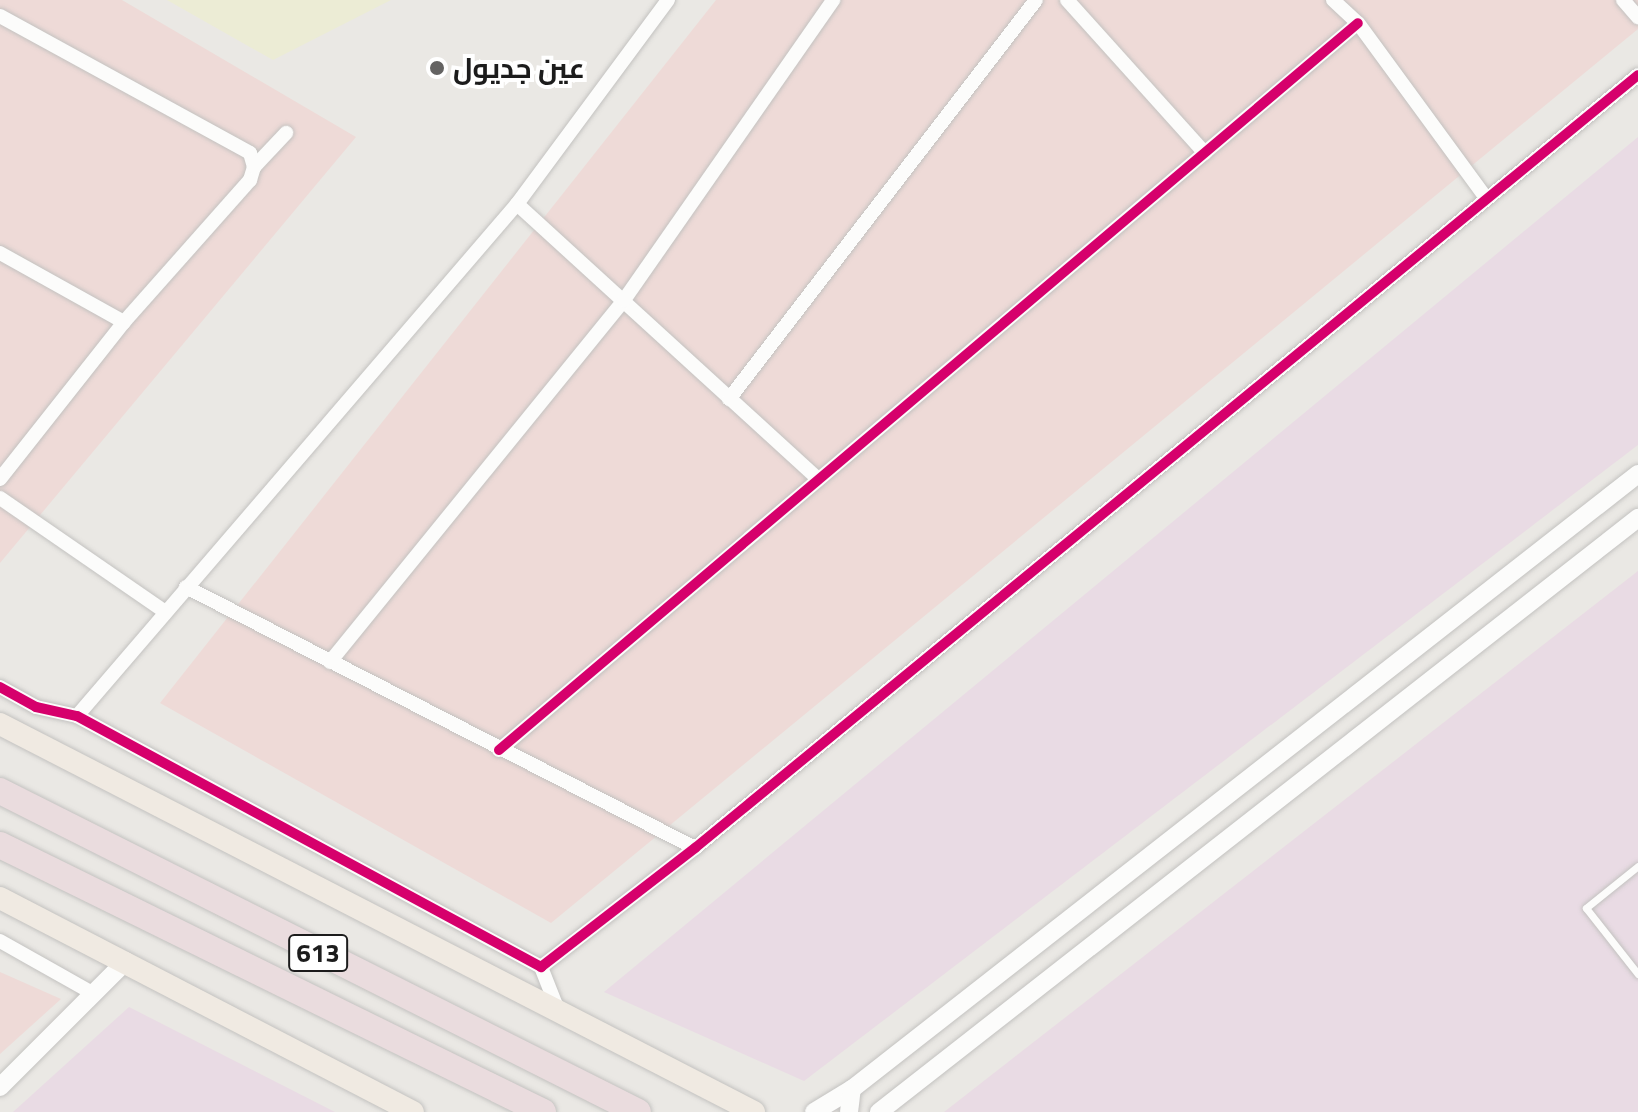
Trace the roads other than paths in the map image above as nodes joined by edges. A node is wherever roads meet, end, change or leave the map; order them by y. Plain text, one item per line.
1 (668, 0) edge
2 (833, 0) edge
3 (1036, 0) edge
4 (1067, 0) edge
5 (1333, 0) edge
6 (1623, 0) edge
7 (0, 16) edge
8 (1638, 17) edge
9 (1358, 23) junction
10 (1638, 75) edge
11 (286, 133) dead end
12 (1205, 153) junction
13 (254, 167) junction
14 (1486, 198) junction
15 (517, 204) junction
16 (0, 253) edge
17 (624, 300) junction
18 (124, 322) junction
19 (729, 399) junction
20 (1638, 474) edge
21 (0, 479) edge
22 (818, 479) junction
23 (0, 498) edge
24 (1638, 518) edge
25 (186, 587) junction
26 (165, 612) junction
27 (330, 662) junction
28 (0, 687) edge
29 (77, 716) junction
30 (0, 724) edge
31 (499, 750) junction
32 (0, 791) edge
33 (0, 845) edge
34 (695, 848) junction
35 (1636, 871) edge
36 (0, 898) edge
37 (0, 941) edge
38 (126, 961) junction
39 (541, 967) junction
40 (1638, 974) edge
41 (94, 994) junction
42 (558, 1010) junction
43 (390, 1033) junction
44 (0, 1087) edge
45 (852, 1089) junction
46 (879, 1111) edge
47 (413, 1112) edge
48 (519, 1112) edge
49 (543, 1112) edge
50 (638, 1112) edge
51 (754, 1112) edge
52 (814, 1112) edge
53 (849, 1112) edge

1 - 15 street
2 - 17 street
3 - 19 street
4 - 12 street
5 - 9 street
6 - 8 street
7 - 13 street
9 - 12 street
9 - 14 street
10 - 14 street
11 - 13 street
12 - 22 street
13 - 18 street
14 - 34 street
15 - 17 street
15 - 25 street
16 - 18 street
17 - 19 street
17 - 27 street
18 - 21 street
19 - 22 street
20 - 45 street
22 - 31 street
23 - 26 street
24 - 46 street
25 - 26 street
25 - 27 street
26 - 29 street
27 - 31 street
28 - 29 street
29 - 39 street
30 - 42 main road
31 - 34 street
32 - 50 highway, 613
33 - 43 highway, 613
34 - 39 street
35 - 40 lane
36 - 38 main road
37 - 41 street
38 - 41 street
38 - 47 main road
39 - 42 street
41 - 44 street
42 - 51 main road
43 - 48 highway
43 - 49 highway, 613
45 - 52 street
45 - 53 street

